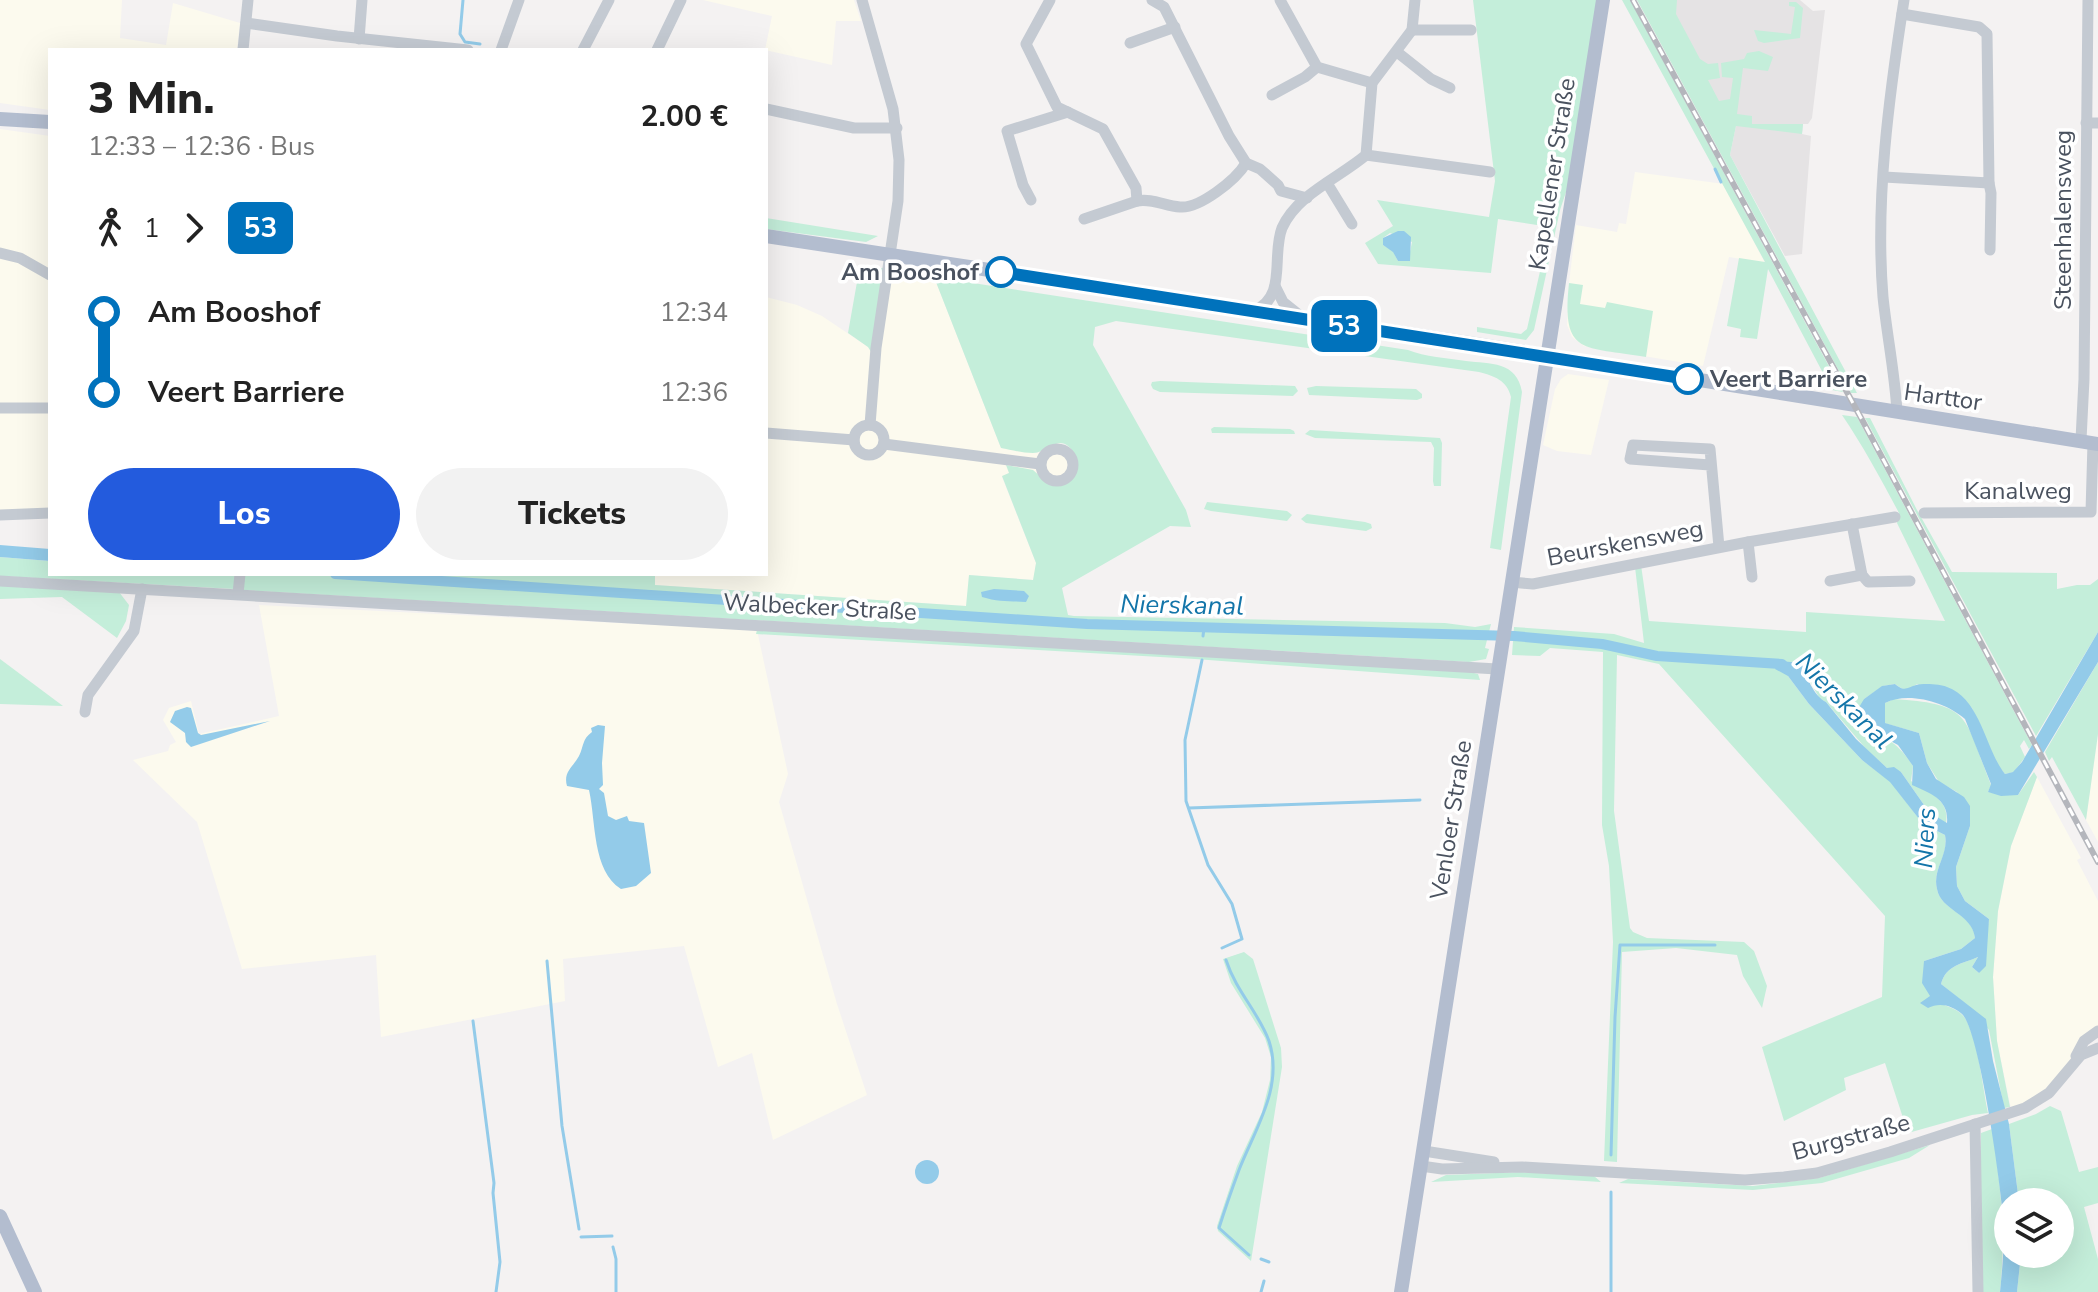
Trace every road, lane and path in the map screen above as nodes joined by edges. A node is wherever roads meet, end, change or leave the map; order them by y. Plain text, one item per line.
1 (248, 0) edge
2 (362, 0) edge
3 (519, 0) edge
4 (609, 0) edge
5 (681, 0) edge
6 (862, 0) edge
7 (1050, 0) edge
8 (1152, 0) edge
9 (1280, 0) edge
10 (1415, 0) edge
11 (1603, 0) edge
12 (1904, 0) edge
13 (2088, 0) edge
14 (1902, 14) junction
15 (246, 23) junction
16 (1175, 27) junction
17 (1412, 30) junction
18 (1471, 30) dead end
19 (359, 39) junction
20 (1130, 43) dead end
21 (243, 48) edge
22 (448, 48) edge
23 (502, 48) edge
24 (584, 48) edge
25 (658, 48) edge
26 (1397, 52) junction
27 (1317, 67) junction
28 (1372, 83) junction
29 (1450, 88) dead end
30 (1272, 95) dead end
31 (0, 109) edge
32 (768, 109) edge
33 (1068, 112) junction
34 (0, 119) edge
35 (47, 121) edge
36 (2092, 123) edge
37 (897, 128) junction
38 (1366, 155) junction
39 (1246, 163) junction
40 (1490, 172) dead end
41 (1884, 177) junction
42 (1327, 183) junction
43 (1989, 183) junction
44 (1281, 191) junction
45 (1307, 198) junction
46 (1031, 200) dead end
47 (1137, 201) junction
48 (1288, 218) junction
49 (1084, 219) dead end
50 (1352, 224) dead end
51 (768, 236) edge
52 (1990, 250) dead end
53 (0, 253) edge
54 (891, 255) junction
55 (48, 274) edge
56 (1275, 286) junction
57 (1251, 311) junction
58 (1305, 319) junction
59 (1545, 355) junction
60 (0, 408) edge
61 (48, 408) edge
62 (1897, 412) junction
63 (870, 425) junction
64 (768, 433) edge
65 (854, 440) junction
66 (2091, 442) edge
67 (884, 444) junction
68 (1040, 464) dead end
69 (1710, 465) junction
70 (48, 513) edge
71 (1924, 513) dead end
72 (0, 515) edge
73 (1895, 517) dead end
74 (1852, 524) junction
75 (1748, 542) junction
76 (1719, 547) junction
77 (1862, 575) junction
78 (240, 576) edge
79 (1752, 577) dead end
80 (0, 581) edge
81 (1830, 581) dead end
82 (1910, 581) dead end
83 (1511, 582) junction
84 (142, 589) junction
85 (238, 594) junction
86 (1497, 669) junction
87 (85, 712) dead end
88 (2098, 1031) edge
89 (2098, 1048) edge
90 (2072, 1064) junction
91 (1979, 1123) junction
92 (1422, 1159) junction
93 (0, 1216) edge
94 (35, 1292) edge
95 (1401, 1292) edge
96 (1978, 1292) edge

1 - 15 street
2 - 19 street
3 - 23 street
4 - 24 street
5 - 25 street
6 - 37 street
7 - 33 street
8 - 16 street
9 - 27 street
10 - 17 street
11 - 59 main road, Kapellener Straße
12 - 14 street
13 - 36 street, Steenhalensweg
14 - 41 street
14 - 43 street
15 - 19 street
15 - 21 street
16 - 20 street
16 - 39 street
17 - 18 street
17 - 26 street
19 - 22 street
26 - 28 street
26 - 29 street
27 - 28 street
27 - 30 street
28 - 38 street
31 - 35 main road
32 - 37 street
33 - 46 street
33 - 47 street
34 - 35 main road
36 - 66 street, Steenhalensweg
37 - 54 street
38 - 40 street
38 - 42 street
39 - 44 street
39 - 47 street
41 - 43 street
41 - 62 street
42 - 45 street
42 - 50 street
43 - 52 street
44 - 45 street
44 - 48 street
45 - 48 street
47 - 49 street
48 - 56 street
51 - 54 main road, Harttor
53 - 55 street
54 - 57 main road, Harttor
54 - 63 street
56 - 57 street
56 - 58 street
57 - 58 main road, Harttor
58 - 59 main road, Harttor
59 - 62 main road, Harttor
59 - 83 main road, Venloer Straße
60 - 61 street
62 - 66 main road, Harttor
63 - 65 street
63 - 67 street
64 - 65 street
65 - 67 street
66 - 71 street, Kanalweg
67 - 68 street
69 - 69 street
69 - 76 street
70 - 72 street
73 - 74 street, Beurskensweg
74 - 75 street, Beurskensweg
74 - 77 street
75 - 76 street, Beurskensweg
75 - 79 street
76 - 83 street, Beurskensweg
77 - 81 street
77 - 82 street
78 - 85 street
80 - 84 street, Walbecker Straße
83 - 86 main road, Venloer Straße
84 - 85 street, Walbecker Straße
84 - 87 street
85 - 86 street, Walbecker Straße
86 - 92 main road, Venloer Straße
88 - 90 street, Burgstraße
89 - 90 street, Burgstraße
90 - 91 street, Burgstraße
91 - 92 street, Burgstraße
91 - 96 street
92 - 95 main road, Venloer Straße
93 - 94 main road

